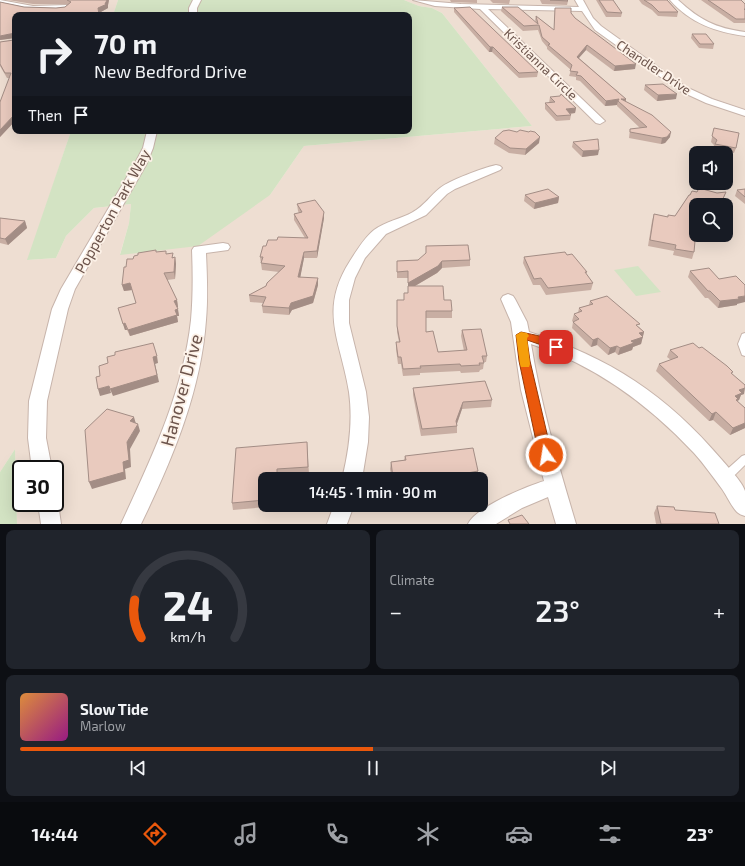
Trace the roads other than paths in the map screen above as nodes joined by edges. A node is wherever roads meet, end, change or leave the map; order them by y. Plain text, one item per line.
1 (0, 0) edge
2 (197, 0) edge
3 (417, 0) edge
4 (579, 0) edge
5 (674, 0) edge
6 (67, 7) edge
7 (482, 7) junction
8 (584, 9) junction
9 (193, 12) edge
10 (745, 34) edge
11 (745, 113) edge
12 (600, 121) dead end
13 (151, 134) edge
14 (496, 168) dead end
15 (223, 247) dead end
16 (508, 299) dead end
17 (521, 335) junction
18 (745, 336) edge
19 (745, 353) edge
20 (745, 459) edge
21 (41, 460) edge
22 (353, 472) edge
23 (724, 477) junction
24 (554, 487) junction
25 (745, 507) edge
26 (50, 512) edge
27 (341, 512) edge
28 (52, 524) edge
29 (131, 524) edge
30 (337, 524) edge
31 (478, 524) edge
32 (566, 524) edge

1 - 6 street
2 - 9 street
3 - 7 street
4 - 8 street, Chandler Drive
5 - 10 street
7 - 8 street
7 - 12 street, Kristianna Circle
8 - 11 street, Chandler Drive
13 - 21 street, Popperton Park Way
14 - 22 street
15 - 29 street, Hanover Drive
16 - 17 street
17 - 23 street
17 - 24 street
18 - 19 lane
20 - 23 lane
23 - 25 street
24 - 31 street
24 - 32 street
26 - 28 street
27 - 30 street

